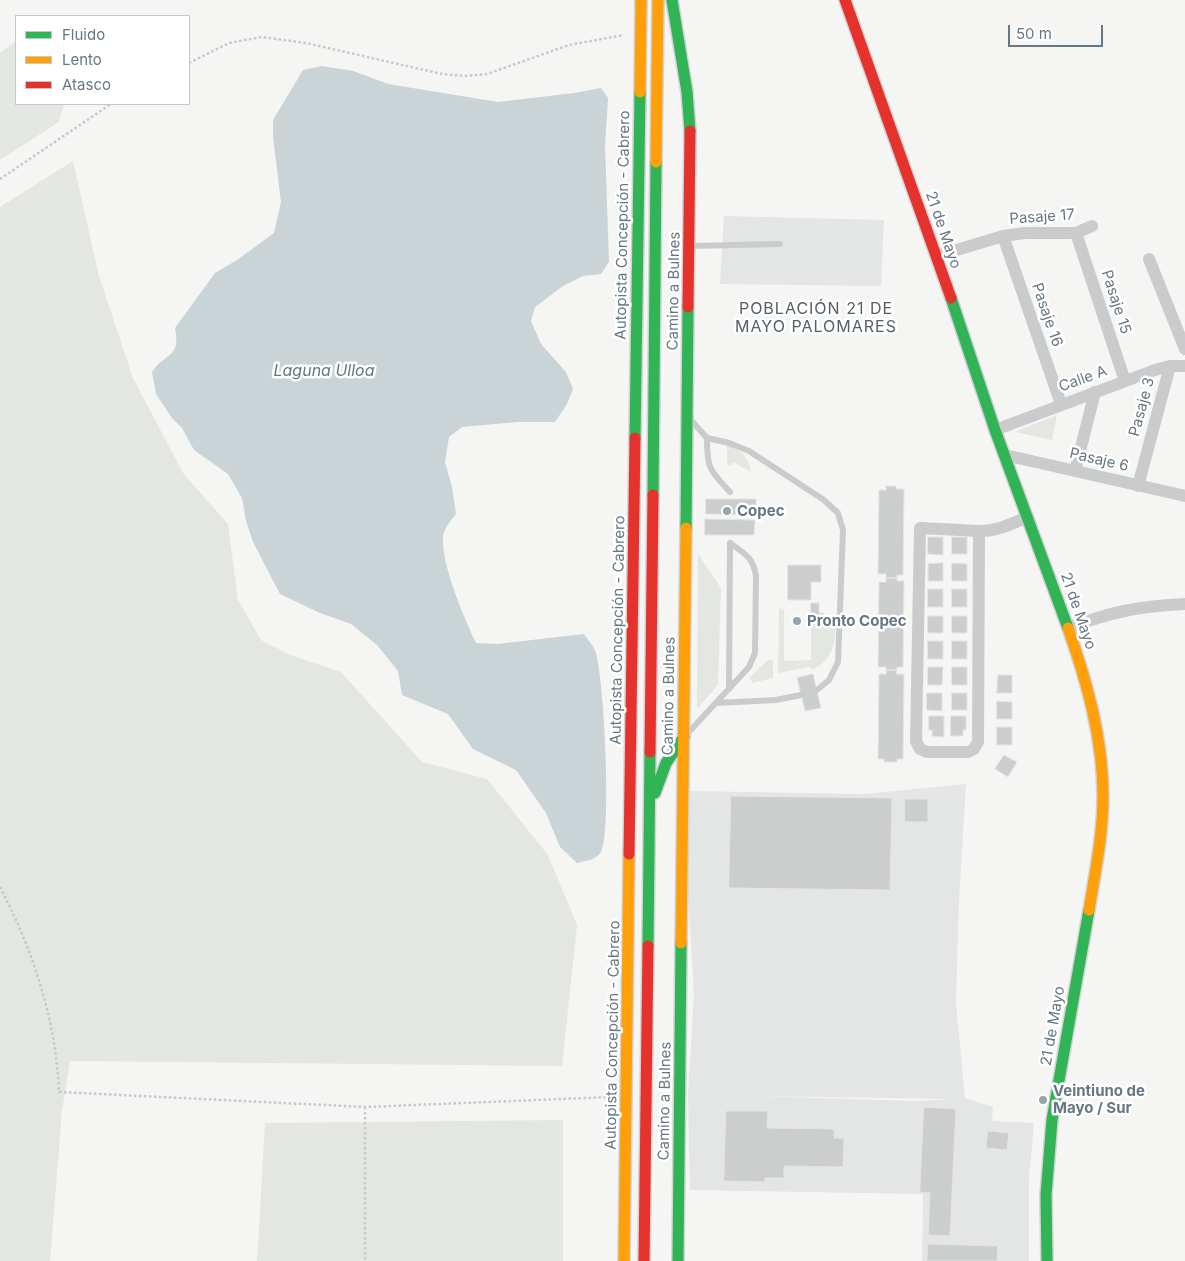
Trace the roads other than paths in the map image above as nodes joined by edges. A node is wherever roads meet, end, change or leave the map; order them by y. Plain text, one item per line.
1 (641, 0) edge
2 (658, 0) edge
3 (672, 0) edge
4 (845, 0) edge
5 (1092, 226) dead end
6 (1076, 233) junction
7 (1003, 236) junction
8 (780, 244) dead end
9 (689, 246) junction
10 (937, 256) junction
11 (1150, 258) dead end
12 (1185, 350) edge
13 (1170, 366) junction
14 (1185, 366) edge
15 (1125, 381) junction
16 (1094, 392) junction
17 (1061, 404) junction
18 (687, 415) junction
19 (995, 430) junction
20 (707, 438) junction
21 (1005, 455) junction
22 (1075, 471) junction
23 (1138, 486) junction
24 (730, 492) dead end
25 (1185, 496) edge
26 (1028, 517) junction
27 (979, 531) junction
28 (1185, 604) edge
29 (1068, 628) junction
30 (729, 689) junction
31 (817, 690) dead end
32 (801, 694) dead end
33 (717, 703) junction
34 (684, 737) junction
35 (648, 818) junction
36 (624, 1261) edge
37 (644, 1261) edge
38 (678, 1261) edge
39 (1047, 1261) edge

1 - 36 main road, Autopista Concepción - Cabrero
2 - 35 main road
3 - 9 main road, Camino a Bulnes
4 - 10 main road, 21 de Mayo
5 - 6 street, Pasaje 17
6 - 7 street, Pasaje 17
6 - 15 street, Pasaje 15
7 - 10 street, Pasaje 17
7 - 17 street, Pasaje 16
8 - 9 lane
9 - 18 main road, Camino a Bulnes
10 - 19 main road, 21 de Mayo
11 - 12 street
12 - 13 street
13 - 14 street, Calle A
13 - 15 street, Calle A
13 - 23 street, Pasaje 3
15 - 16 street, Calle A
16 - 17 street, Calle A
16 - 22 street
17 - 19 street, Calle A
18 - 20 lane
18 - 34 main road, Camino a Bulnes
19 - 21 main road, 21 de Mayo
20 - 24 lane
20 - 31 lane
21 - 22 street, Pasaje 6
21 - 26 main road, 21 de Mayo
22 - 23 street, Pasaje 6
23 - 25 street, Pasaje 6
26 - 27 street
26 - 29 main road, 21 de Mayo
27 - 27 street
28 - 29 street
29 - 39 main road, 21 de Mayo
30 - 30 lane
30 - 33 lane
32 - 33 lane
33 - 34 lane
34 - 35 main road
34 - 38 main road, Camino a Bulnes
35 - 37 main road

